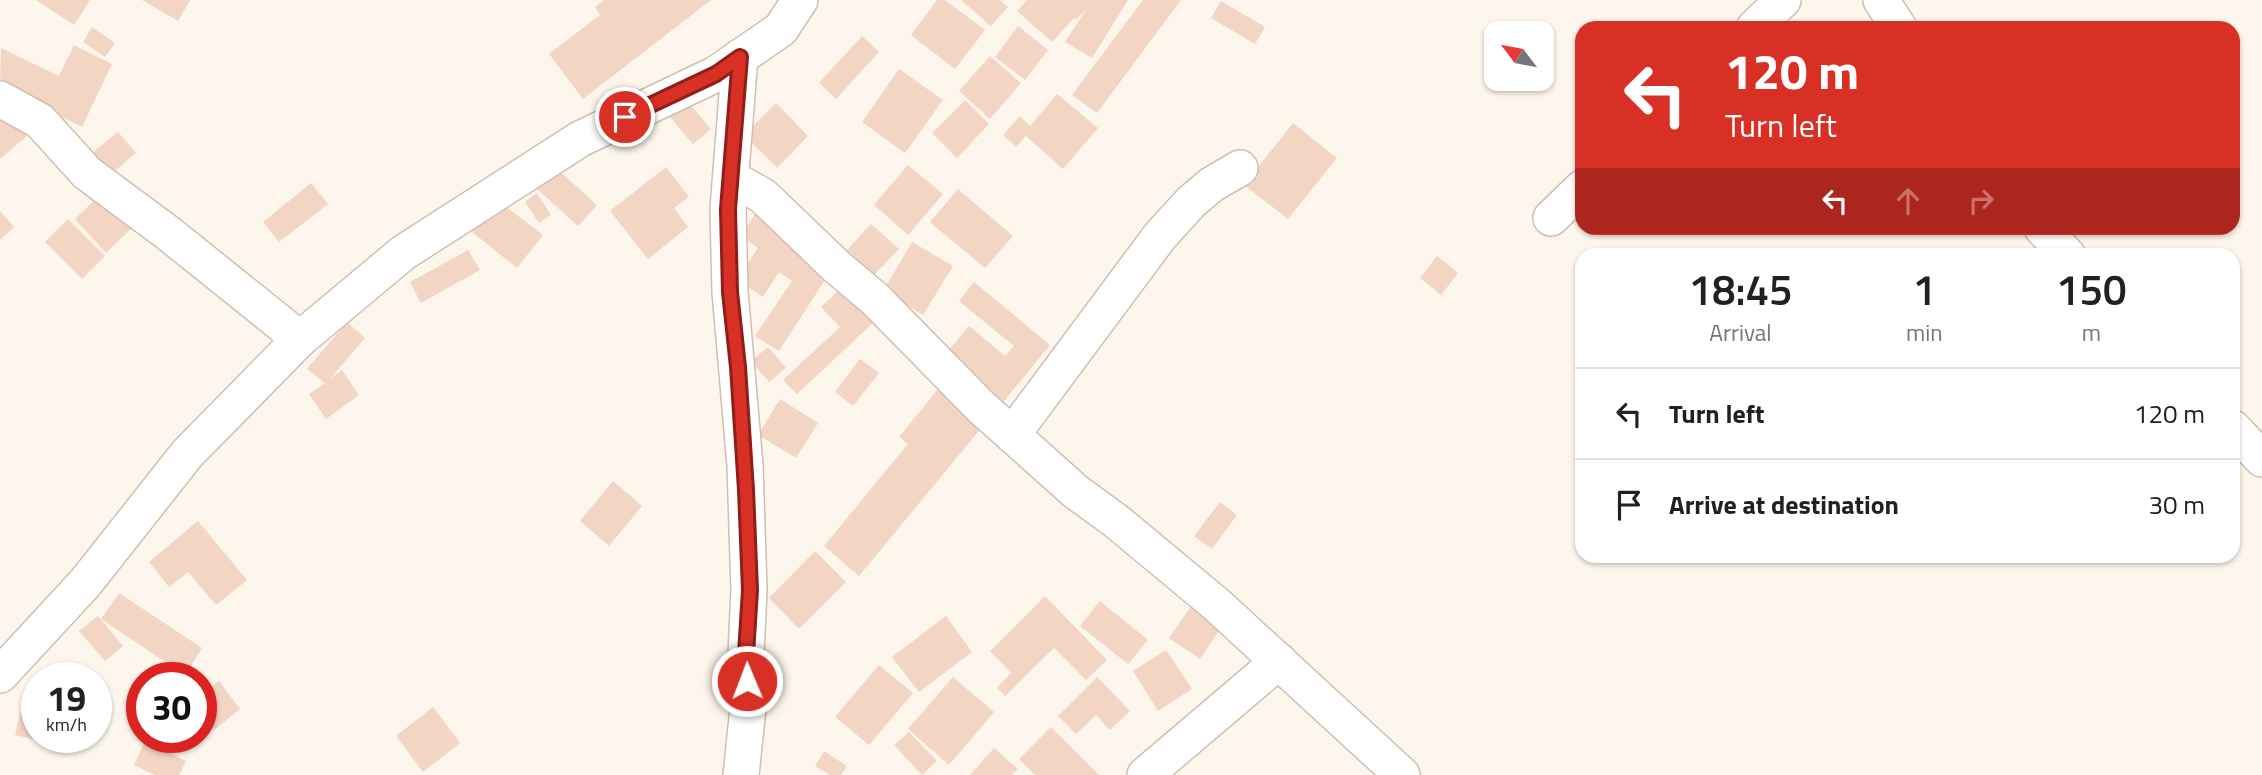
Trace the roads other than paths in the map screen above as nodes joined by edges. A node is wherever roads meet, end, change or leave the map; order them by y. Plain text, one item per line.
1 (800, 0) edge
2 (1783, 0) edge
3 (1881, 0) edge
4 (1761, 21) edge
5 (1894, 21) edge
6 (740, 57) junction
7 (0, 100) edge
8 (1240, 168) dead end
9 (731, 178) junction
10 (1575, 195) edge
11 (1551, 218) dead end
12 (2048, 235) edge
13 (2061, 248) edge
14 (300, 339) junction
15 (1012, 435) junction
16 (2240, 435) edge
17 (2262, 459) edge
18 (1279, 661) junction
19 (0, 675) edge
20 (741, 775) edge
21 (1145, 775) edge
22 (1402, 775) edge

1 - 6 street
2 - 4 street
3 - 5 street
6 - 9 street
6 - 14 street
7 - 14 street
8 - 15 street
9 - 15 street
9 - 20 street
10 - 11 street
12 - 13 street
14 - 19 street
15 - 18 street
16 - 17 street
18 - 21 street
18 - 22 street

